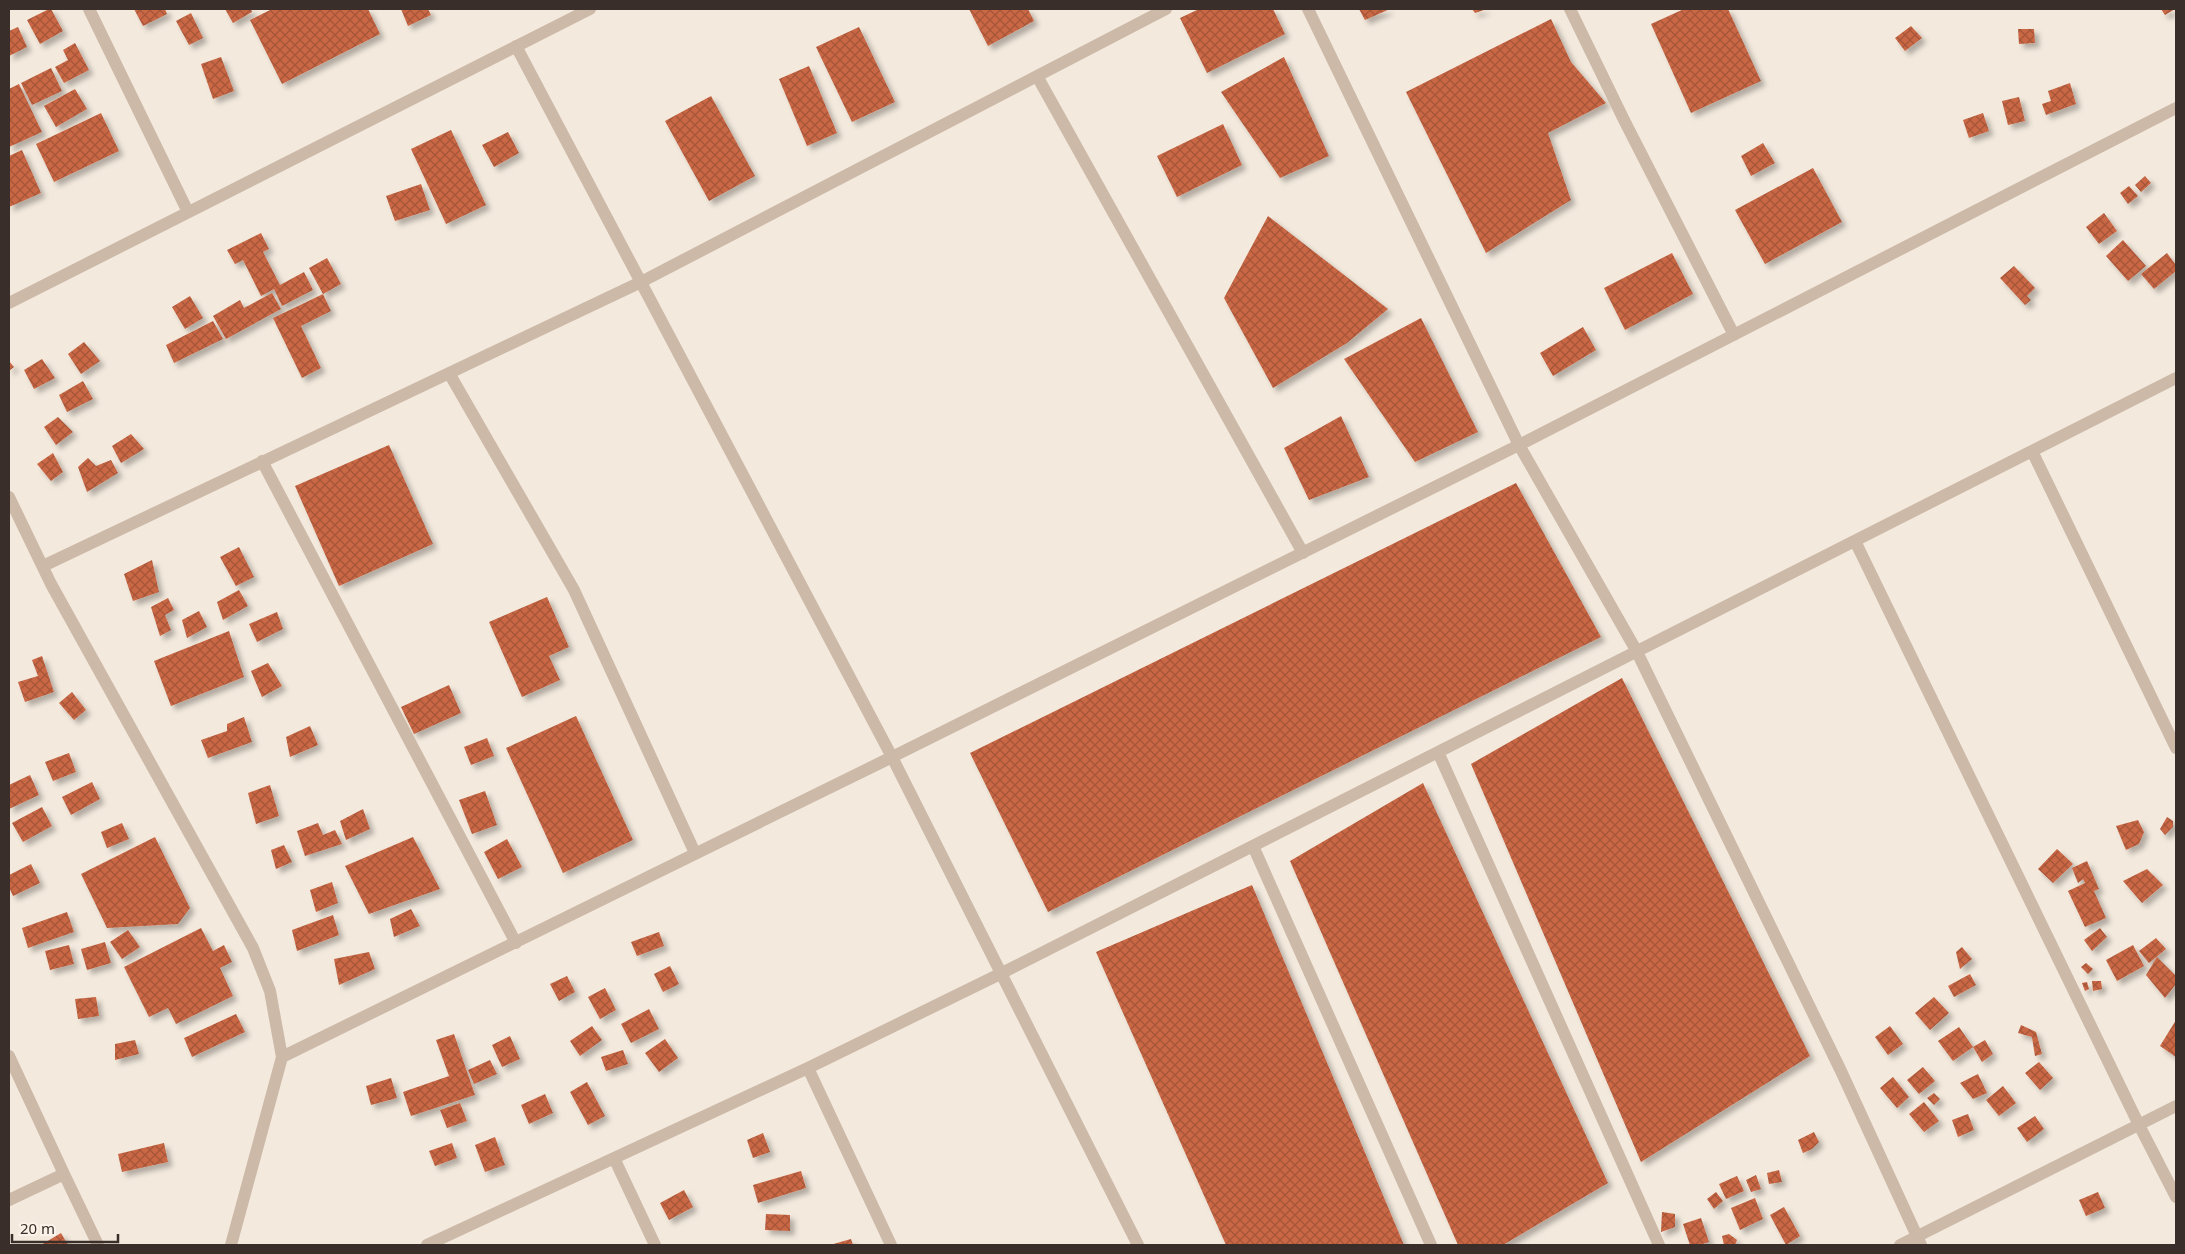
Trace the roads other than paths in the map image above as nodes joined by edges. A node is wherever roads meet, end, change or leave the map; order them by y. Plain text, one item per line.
1 (90, 9) edge
2 (590, 9) edge
3 (1166, 9) edge
4 (1308, 9) edge
5 (1570, 9) edge
6 (516, 46) junction
7 (1037, 76) junction
8 (2176, 108) edge
9 (188, 212) junction
10 (641, 282) junction
11 (9, 304) edge
12 (1734, 335) junction
13 (449, 372) junction
14 (2176, 378) edge
15 (1519, 445) junction
16 (2032, 451) junction
17 (262, 462) junction
18 (9, 498) edge
19 (1855, 541) junction
20 (1303, 553) junction
21 (43, 566) junction
22 (1636, 650) junction
23 (2176, 748) edge
24 (1438, 752) junction
25 (892, 757) junction
26 (1253, 846) junction
27 (695, 853) junction
28 (516, 944) junction
29 (1000, 974) junction
30 (9, 1056) edge
31 (282, 1057) junction
32 (808, 1068) junction
33 (2176, 1106) edge
34 (2139, 1125) junction
35 (614, 1158) junction
36 (64, 1174) junction
37 (2176, 1197) edge
38 (9, 1200) edge
39 (1919, 1241) edge
40 (98, 1245) edge
41 (231, 1245) edge
42 (427, 1245) edge
43 (655, 1245) edge
44 (891, 1245) edge
45 (1138, 1245) edge
46 (1431, 1245) edge
47 (1659, 1245) edge
48 (1900, 1245) edge

1 - 9 street
2 - 6 street
3 - 7 street
4 - 15 street
5 - 12 street
6 - 9 street
6 - 10 street
7 - 10 street
7 - 20 street
8 - 12 street
9 - 11 street
10 - 13 street
10 - 25 street
12 - 15 street
13 - 17 street
13 - 27 street
14 - 16 street
15 - 20 street
15 - 22 street
16 - 19 street
16 - 23 street
17 - 21 street
17 - 28 street
18 - 21 street
19 - 22 street
19 - 34 street
20 - 25 street
21 - 31 street
22 - 24 street
22 - 39 street
24 - 26 street
24 - 47 street
25 - 27 street
25 - 29 street
26 - 29 street
26 - 46 street
27 - 28 street
28 - 31 street
29 - 32 street
29 - 45 street
30 - 36 street
31 - 41 street
32 - 35 street
32 - 44 street
33 - 34 street
34 - 37 street
34 - 39 street
35 - 42 street
35 - 43 street
36 - 38 street
36 - 40 street
39 - 48 street

